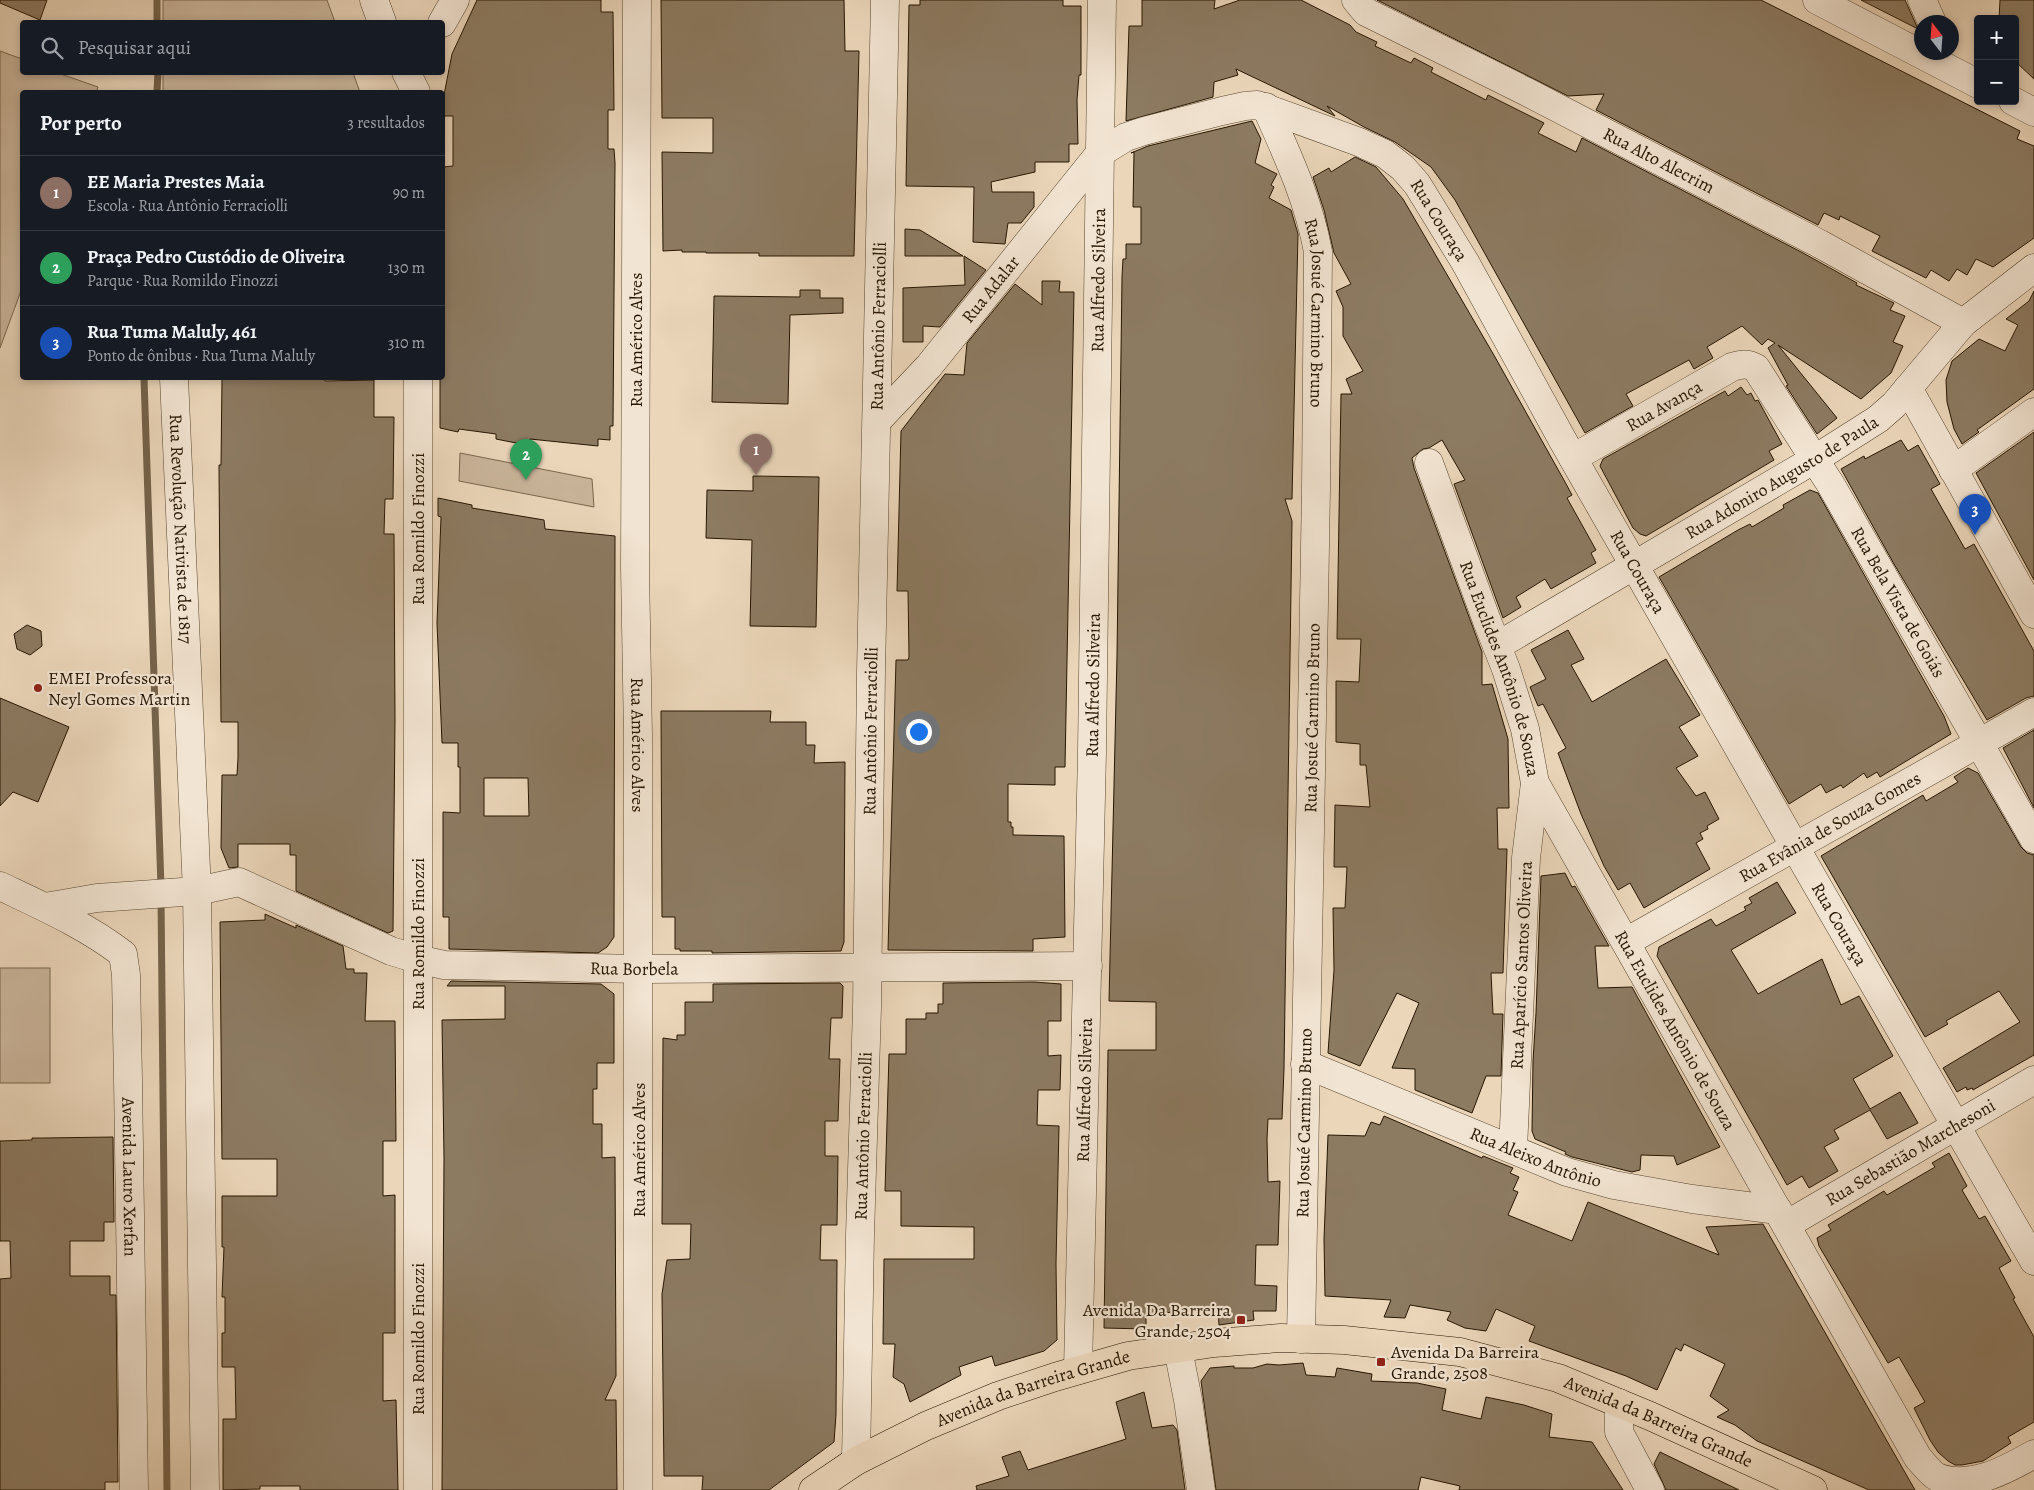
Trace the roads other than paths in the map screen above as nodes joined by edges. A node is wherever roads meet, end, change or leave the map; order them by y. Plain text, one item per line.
1 (374, 0) edge
2 (455, 0) edge
3 (637, 0) edge
4 (885, 0) edge
5 (1102, 0) edge
6 (1356, 0) edge
7 (1817, 0) edge
8 (1922, 0) edge
9 (1929, 15) edge
10 (381, 20) edge
11 (444, 20) edge
12 (1948, 61) edge
13 (408, 75) edge
14 (423, 75) edge
15 (1974, 81) edge
16 (417, 90) edge
17 (419, 90) edge
18 (2019, 104) edge
19 (1266, 107) junction
20 (2034, 112) edge
21 (1100, 153) junction
22 (2034, 268) edge
23 (1963, 323) junction
24 (1756, 368) joint
25 (174, 380) edge
26 (418, 380) edge
27 (1908, 388) junction
28 (2034, 412) edge
29 (877, 421) junction
30 (1573, 458) junction
31 (1815, 459) junction
32 (1429, 463) dead end
33 (1953, 470) junction
34 (1634, 565) junction
35 (2034, 614) edge
36 (1497, 646) junction
37 (2034, 712) edge
38 (1979, 743) junction
39 (1535, 783) junction
40 (2034, 839) edge
41 (1795, 847) junction
42 (0, 886) edge
43 (197, 891) junction
44 (45, 907) junction
45 (1626, 942) junction
46 (417, 959) junction
47 (868, 966) junction
48 (1088, 966) junction
49 (639, 968) junction
50 (1306, 1064) junction
51 (2034, 1080) edge
52 (1955, 1126) junction
53 (1514, 1150) junction
54 (1782, 1217) junction
55 (2034, 1261) edge
56 (1301, 1339) junction
57 (1178, 1349) junction
58 (1078, 1370) junction
59 (1619, 1403) junction
60 (2034, 1454) edge
61 (856, 1461) junction
62 (134, 1490) edge
63 (205, 1490) edge
64 (418, 1490) edge
65 (638, 1490) edge
66 (813, 1490) edge
67 (1201, 1490) edge
68 (1650, 1490) edge
69 (1813, 1490) edge

1 - 10 street
2 - 11 street
3 - 49 street, Rua Américo Alves
4 - 29 street, Rua Antônio Ferraciolli
5 - 21 street, Rua Alfredo Silveira
6 - 23 street, Rua Alto Alecrim
7 - 12 street
8 - 9 street
12 - 15 street
13 - 16 street
14 - 17 street
18 - 20 street
19 - 21 street, Rua Couraça
19 - 30 street, Rua Couraça
19 - 50 street, Rua Josué Carmino Bruno
21 - 29 street, Rua Adalar
21 - 48 street, Rua Alfredo Silveira
22 - 23 street, Rua Adoniro Augusto de Paula
23 - 27 street, Rua Adoniro Augusto de Paula
24 - 30 street, Rua Avança
24 - 31 street, Rua Bela Vista de Goiás
25 - 43 street, Rua Revolução Nativista de 1817
26 - 46 street, Rua Romildo Finozzi
27 - 31 street, Rua Adoniro Augusto de Paula
27 - 33 street
28 - 33 street
29 - 47 street, Rua Antônio Ferraciolli
30 - 34 street, Rua Couraça
31 - 34 street, Rua Adoniro Augusto de Paula
31 - 38 street, Rua Bela Vista de Goiás
32 - 36 street, Rua Euclides Antônio de Souza
33 - 35 street
34 - 36 street, Rua Adoniro Augusto de Paula
34 - 41 street, Rua Couraça
36 - 39 street, Rua Euclides Antônio de Souza
37 - 38 street, Rua Evânia de Souza Gomes
38 - 40 street, Rua Bela Vista de Goiás
38 - 41 street, Rua Evânia de Souza Gomes
39 - 45 street, Rua Euclides Antônio de Souza
39 - 53 street, Rua Aparício Santos Oliveira
41 - 45 street, Rua Evânia de Souza Gomes
41 - 52 street, Rua Couraça
42 - 44 street
43 - 44 street, Rua Borbela
43 - 46 street, Rua Borbela
43 - 63 street
44 - 62 street, Avenida Lauro Xerfan
45 - 54 street, Rua Euclides Antônio de Souza
46 - 49 street, Rua Borbela
46 - 64 street, Rua Romildo Finozzi
47 - 48 street, Rua Borbela
47 - 49 street, Rua Borbela
47 - 61 street, Rua Antônio Ferraciolli
48 - 58 street, Rua Alfredo Silveira
49 - 65 street, Rua Américo Alves
50 - 53 street, Rua Aleixo Antônio
50 - 56 street, Rua Josué Carmino Bruno
51 - 52 street, Rua Sebastião Marchesoni
52 - 54 street, Rua Sebastião Marchesoni
52 - 55 street, Rua Couraça
53 - 54 street, Rua Aleixo Antônio
54 - 60 street, Rua Euclides Antônio de Souza
56 - 57 main road, Avenida da Barreira Grande
56 - 59 main road, Avenida da Barreira Grande
57 - 58 main road, Avenida da Barreira Grande
57 - 67 street
58 - 61 main road, Avenida da Barreira Grande
59 - 68 street
59 - 69 main road, Avenida da Barreira Grande
61 - 66 main road, Avenida da Barreira Grande

